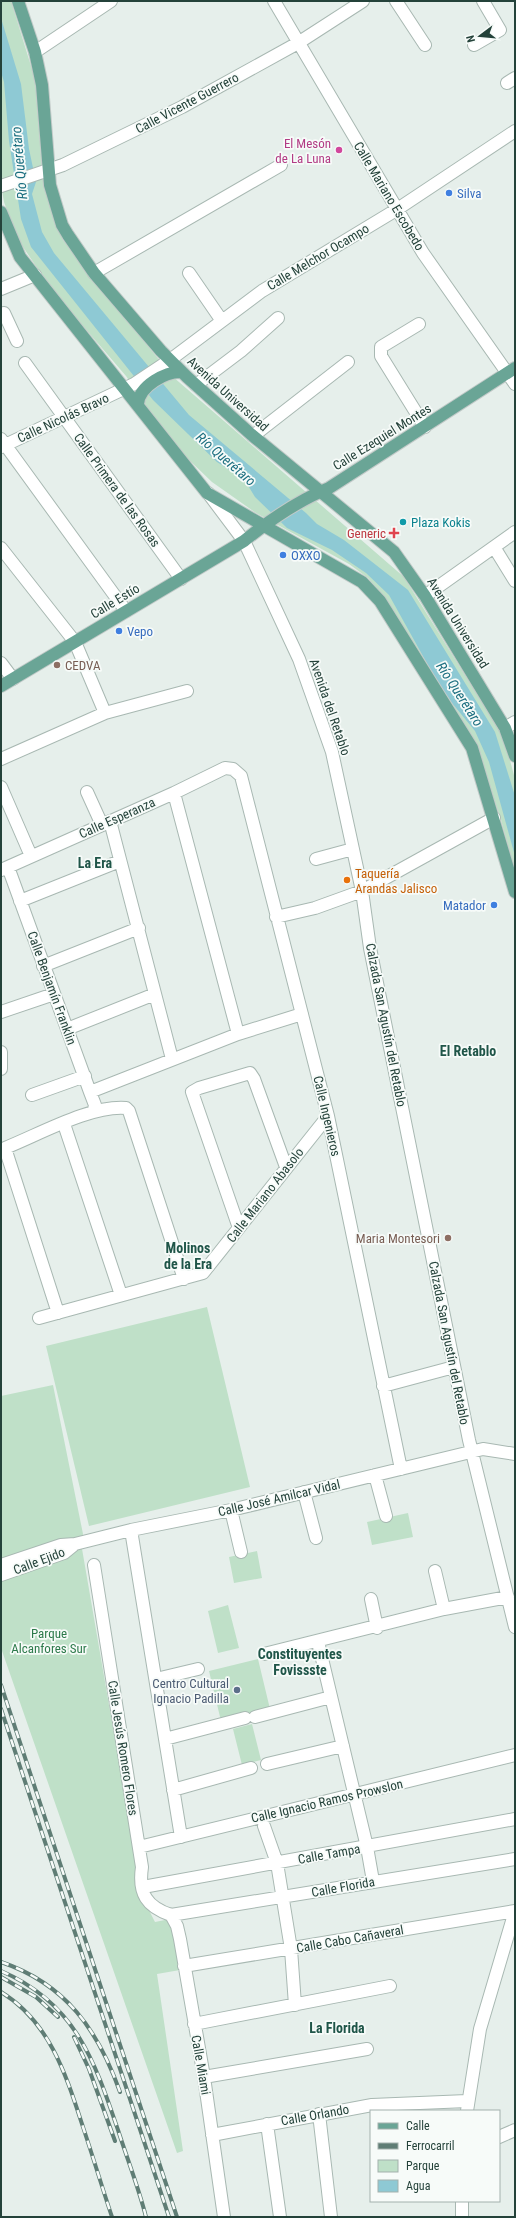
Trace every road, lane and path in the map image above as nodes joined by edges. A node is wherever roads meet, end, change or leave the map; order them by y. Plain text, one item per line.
1 (18, 1) edge
2 (111, 1) edge
3 (274, 1) edge
4 (363, 1) edge
5 (396, 1) edge
6 (483, 1) edge
7 (298, 43) junction
8 (426, 45) dead end
9 (474, 45) dead end
10 (35, 52) junction
11 (515, 131) edge
12 (281, 165) dead end
13 (48, 171) junction
14 (2, 186) edge
15 (396, 210) junction
16 (1, 212) edge
17 (94, 273) junction
18 (189, 273) dead end
19 (35, 275) junction
20 (1, 289) edge
21 (2, 310) edge
22 (278, 318) dead end
23 (222, 321) junction
24 (419, 324) dead end
25 (17, 341) dead end
26 (170, 360) junction
27 (348, 362) dead end
28 (25, 363) dead end
29 (511, 371) edge
30 (162, 372) junction
31 (182, 372) junction
32 (515, 384) edge
33 (196, 386) junction
34 (134, 388) junction
35 (65, 417) junction
36 (425, 427) junction
37 (252, 436) junction
38 (2, 444) edge
39 (321, 491) junction
40 (207, 492) junction
41 (267, 523) junction
42 (515, 532) edge
43 (244, 541) junction
44 (494, 547) junction
45 (1, 548) edge
46 (181, 579) junction
47 (515, 580) edge
48 (425, 596) junction
49 (126, 611) junction
50 (75, 642) junction
51 (1, 663) edge
52 (13, 679) junction
53 (1, 686) edge
54 (187, 691) dead end
55 (105, 713) junction
56 (510, 725) edge
57 (515, 756) edge
58 (1, 759) edge
59 (233, 769) joint
60 (1, 787) edge
61 (87, 792) dead end
62 (174, 793) junction
63 (494, 818) junction
64 (106, 823) junction
65 (353, 849) junction
66 (31, 856) junction
67 (316, 859) dead end
68 (120, 861) junction
69 (4, 868) edge
70 (362, 891) junction
71 (515, 892) edge
72 (20, 901) junction
73 (276, 917) junction
74 (139, 928) junction
75 (43, 966) junction
76 (54, 994) junction
77 (155, 994) junction
78 (1, 1012) edge
79 (302, 1014) junction
80 (67, 1029) junction
81 (238, 1034) junction
82 (1, 1052) edge
83 (172, 1059) junction
84 (1, 1069) edge
85 (84, 1076) junction
86 (90, 1092) junction
87 (32, 1095) dead end
88 (94, 1110) junction
89 (328, 1116) junction
90 (64, 1124) junction
91 (286, 1167) junction
92 (238, 1228) junction
93 (184, 1280) junction
94 (121, 1295) junction
95 (58, 1313) junction
96 (38, 1318) dead end
97 (454, 1367) junction
98 (383, 1386) junction
99 (472, 1452) junction
100 (515, 1454) edge
101 (515, 1460) edge
102 (401, 1469) junction
103 (375, 1475) junction
104 (304, 1492) junction
105 (231, 1510) junction
106 (386, 1516) dead end
107 (132, 1530) junction
108 (316, 1538) dead end
109 (80, 1543) junction
110 (241, 1552) dead end
111 (1, 1565) edge
112 (94, 1565) dead end
113 (435, 1572) dead end
114 (1, 1575) edge
115 (508, 1597) junction
116 (371, 1599) dead end
117 (444, 1609) junction
118 (515, 1627) edge
119 (377, 1628) junction
120 (318, 1642) junction
121 (264, 1654) dead end
122 (198, 1669) dead end
123 (156, 1679) junction
124 (331, 1697) junction
125 (166, 1739) junction
126 (343, 1746) junction
127 (515, 1755) edge
128 (267, 1764) dead end
129 (251, 1768) dead end
130 (172, 1790) junction
131 (354, 1795) junction
132 (515, 1819) edge
133 (264, 1826) dead end
134 (181, 1837) junction
135 (139, 1847) junction
136 (367, 1847) junction
137 (515, 1859) edge
138 (277, 1863) junction
139 (374, 1881) junction
140 (143, 1887) junction
141 (283, 1897) junction
142 (515, 1911) edge
143 (171, 1916) junction
144 (291, 1949) junction
145 (184, 1966) junction
146 (390, 1986) dead end
147 (295, 2005) junction
148 (194, 2024) junction
149 (367, 2049) dead end
150 (204, 2077) junction
151 (467, 2106) edge
152 (373, 2108) edge
153 (319, 2114) junction
154 (267, 2124) junction
155 (515, 2130) edge
156 (212, 2135) junction
157 (500, 2137) edge
158 (462, 2202) edge
159 (224, 2217) edge
160 (280, 2217) edge
161 (331, 2217) edge
162 (462, 2217) edge

1 - 10 main road, Avenida Universidad
2 - 10 street
3 - 7 street, Calle Mariano Escobedo
4 - 7 street, Calle Vicente Guerrero
5 - 8 street
6 - 9 street
7 - 13 street, Calle Vicente Guerrero
7 - 15 street, Calle Mariano Escobedo
10 - 13 main road, Avenida Universidad
11 - 15 street, Calle Melchor Ocampo
12 - 17 street
13 - 14 street, Calle Vicente Guerrero
13 - 17 main road, Avenida Universidad
15 - 23 street, Calle Melchor Ocampo
15 - 29 street, Calle Mariano Escobedo
16 - 19 main road
17 - 26 main road, Avenida Universidad
18 - 23 street
19 - 20 street
19 - 34 main road
21 - 25 street
22 - 33 street
23 - 26 street, Calle Melchor Ocampo
24 - 36 street
26 - 30 street, Calle Melchor Ocampo
26 - 31 main road, Avenida Universidad
27 - 37 street
28 - 35 street, Calle Primera de las Rosas
29 - 32 street, Calle Mariano Escobedo
29 - 36 main road, Calle Ezequiel Montes
30 - 31 main road
30 - 34 main road
31 - 33 main road, Avenida Universidad
33 - 37 main road, Avenida Universidad
34 - 35 street, Calle Nicolás Bravo
34 - 40 main road
35 - 38 street, Calle Nicolás Bravo
35 - 46 street, Calle Primera de las Rosas
36 - 39 main road, Calle Ezequiel Montes
37 - 39 main road, Avenida Universidad
38 - 49 street
39 - 41 main road, Calle Ezequiel Montes
39 - 48 main road, Avenida Universidad
40 - 41 main road
40 - 43 street, Avenida del Retablo
41 - 43 main road
41 - 63 main road
42 - 44 street
43 - 46 main road, Calle Estío
43 - 65 street, Avenida del Retablo
44 - 47 street
44 - 48 street
45 - 50 street
46 - 49 main road, Calle Estío
48 - 56 main road, Avenida Universidad
49 - 50 main road, Calle Estío
50 - 52 main road, Calle Estío
50 - 55 street
51 - 52 street
52 - 53 main road, Calle Estío
54 - 55 street
55 - 58 street
56 - 57 main road, Avenida Universidad
59 - 62 street, Calle Esperanza
59 - 73 street, Calle Ingenieros
60 - 66 street
61 - 64 street
62 - 64 street, Calle Esperanza
62 - 81 street
63 - 70 street
63 - 71 main road
64 - 66 street, Calle Esperanza
64 - 68 street
65 - 67 street
65 - 70 street, Avenida del Retablo
66 - 69 street, Calle Esperanza
68 - 72 street
68 - 74 street
69 - 72 street, Calle Benjamín Franklin
70 - 73 street
70 - 97 street, Calzada San Agustín del Retablo
72 - 75 street, Calle Benjamín Franklin
73 - 79 street, Calle Ingenieros
74 - 75 street
74 - 77 street
75 - 76 street, Calle Benjamín Franklin
76 - 78 street
76 - 80 street, Calle Benjamín Franklin
77 - 80 street
77 - 83 street
79 - 81 street
79 - 89 street, Calle Ingenieros
80 - 85 street, Calle Benjamín Franklin
81 - 83 street
82 - 84 street
83 - 86 street
85 - 86 street, Calle Benjamín Franklin
85 - 87 street
86 - 88 street, Calle Benjamín Franklin
88 - 90 street
88 - 93 street
89 - 91 street, Calle Mariano Abasolo
89 - 98 street, Calle Ingenieros
90 - 94 street
90 - 95 street
91 - 92 street, Calle Mariano Abasolo
91 - 92 street
92 - 93 street, Calle Mariano Abasolo
93 - 94 street, Calle Mariano Abasolo
94 - 95 street, Calle Mariano Abasolo
95 - 96 street, Calle Mariano Abasolo
97 - 98 street
97 - 99 street, Calzada San Agustín del Retablo
98 - 102 street, Calle Ingenieros
99 - 100 street, Calle José Amilcar Vidal
99 - 101 street, Calle José Amilcar Vidal
99 - 102 street, Calle José Amilcar Vidal
99 - 115 street, Calzada San Agustín del Retablo
102 - 103 street, Calle José Amilcar Vidal
103 - 104 street, Calle José Amilcar Vidal
103 - 106 street
104 - 105 street, Calle José Amilcar Vidal
104 - 108 street
105 - 107 street, Calle José Amilcar Vidal
105 - 110 street
107 - 109 street, Calle José Amilcar Vidal
107 - 123 street
109 - 111 street, Calle Ejido
109 - 114 street, Calle Ejido
112 - 135 street, Calle Jesús Romero Flores
113 - 117 street
115 - 117 street
115 - 118 street, Calzada San Agustín del Retablo
116 - 119 street
117 - 119 street
119 - 120 street
120 - 121 street
120 - 124 street
122 - 123 street
123 - 125 street
124 - 125 street
124 - 126 street
125 - 130 street
126 - 128 street
126 - 131 street
127 - 131 street, Calle Ignacio Ramos Prowslon
129 - 130 street
130 - 134 street
131 - 134 street, Calle Ignacio Ramos Prowslon
131 - 136 street
132 - 136 street, Calle Tampa
133 - 138 street
134 - 135 street, Calle Ignacio Ramos Prowslon
135 - 140 street, Calle Jesús Romero Flores
136 - 138 street, Calle Tampa
136 - 139 street
137 - 139 street, Calle Florida
138 - 140 street, Calle Tampa
138 - 141 street
139 - 141 street, Calle Florida
140 - 143 street, Calle Jesús Romero Flores
141 - 143 street, Calle Florida
141 - 144 street
142 - 144 street, Calle Cabo Cañaveral
142 - 151 street
143 - 145 street, Calle Miami
144 - 145 street, Calle Cabo Cañaveral
144 - 147 street
145 - 148 street, Calle Miami
146 - 147 street
147 - 148 street
148 - 150 street, Calle Miami
149 - 150 street
150 - 156 street, Calle Miami
151 - 152 street, Calle Orlando
152 - 153 street, Calle Orlando
153 - 154 street, Calle Orlando
153 - 161 street
154 - 156 street, Calle Orlando
154 - 160 street
155 - 157 street
156 - 159 street, Calle Miami
158 - 162 street

